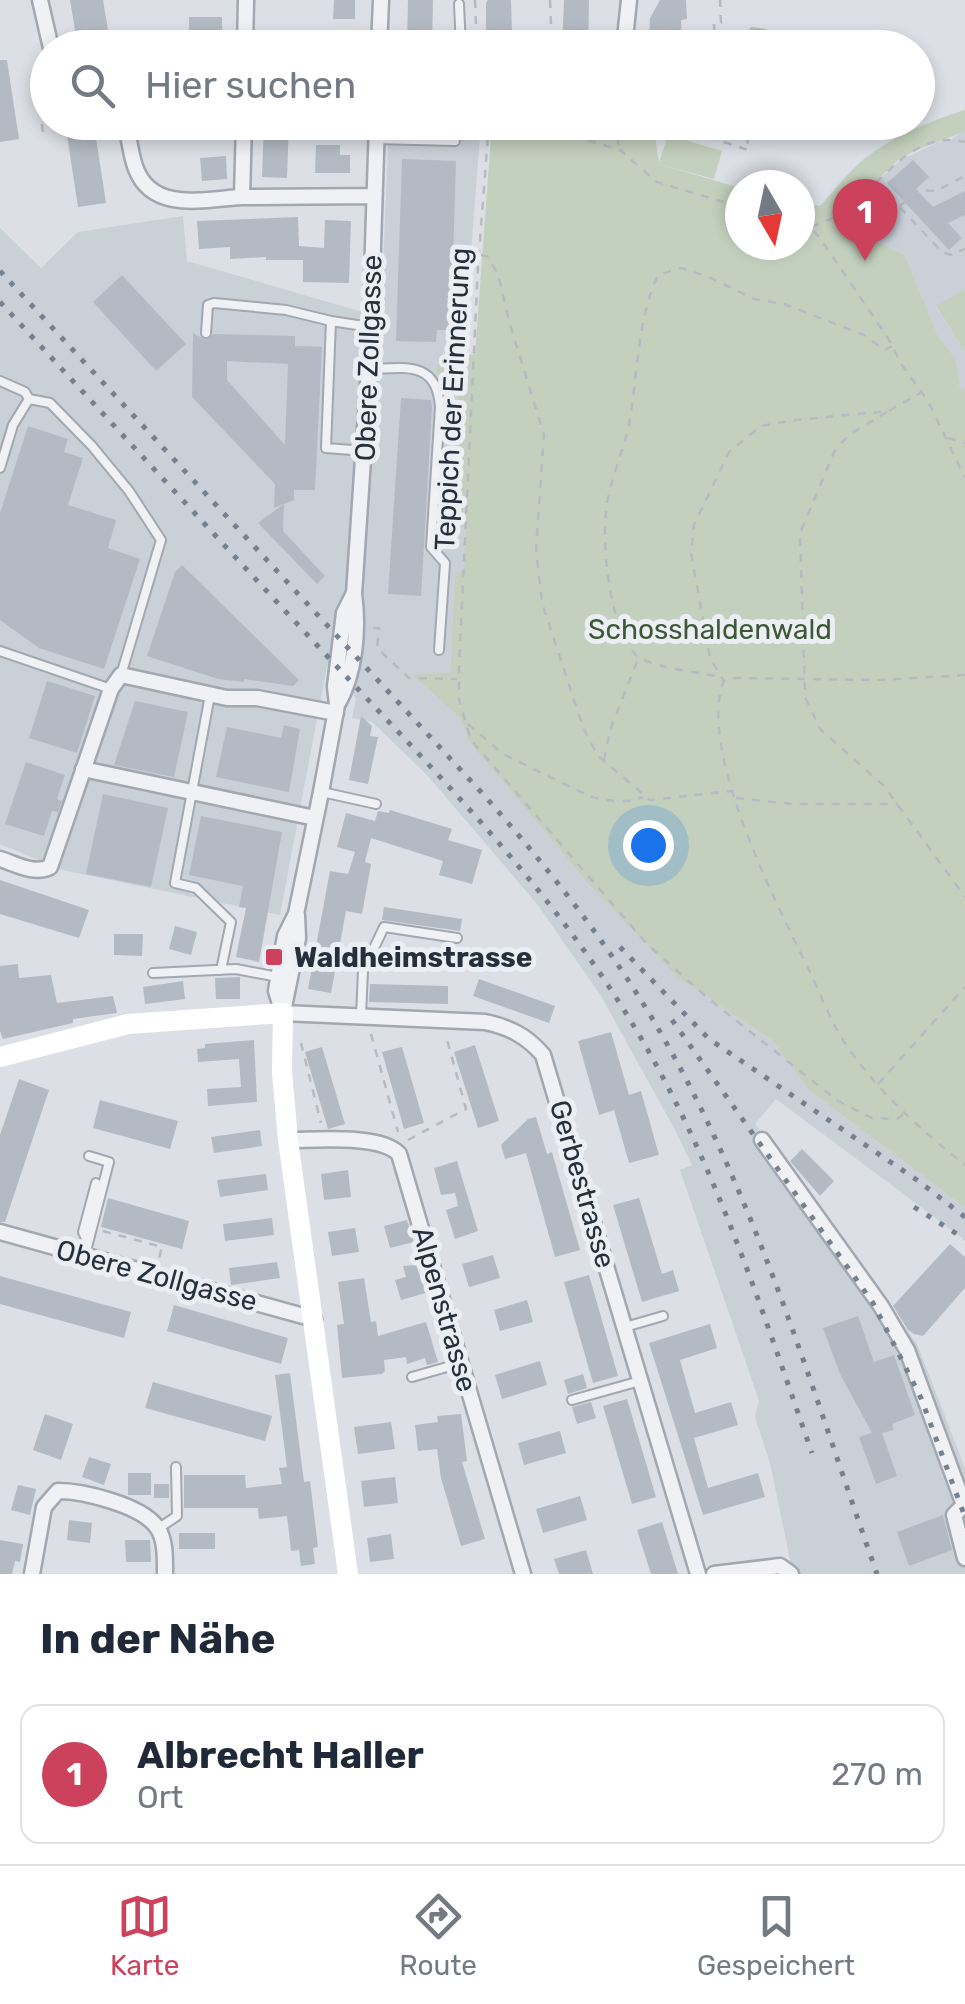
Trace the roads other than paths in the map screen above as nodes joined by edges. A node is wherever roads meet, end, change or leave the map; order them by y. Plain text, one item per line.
1 (40, 0) edge
2 (246, 0) edge
3 (381, 0) edge
4 (630, 0) edge
5 (459, 4) dead end
6 (48, 30) edge
7 (245, 30) edge
8 (380, 30) edge
9 (460, 30) edge
10 (626, 30) edge
11 (129, 140) edge
12 (244, 140) edge
13 (376, 140) edge
14 (415, 140) edge
15 (454, 141) dead end
16 (374, 196) junction
17 (242, 197) junction
18 (332, 320) junction
19 (370, 327) junction
20 (206, 334) dead end
21 (369, 369) junction
22 (0, 381) edge
23 (29, 399) junction
24 (365, 451) junction
25 (0, 468) edge
26 (439, 650) dead end
27 (0, 651) edge
28 (121, 675) junction
29 (112, 689) junction
30 (210, 694) junction
31 (337, 709) junction
32 (83, 769) junction
33 (192, 792) junction
34 (321, 792) junction
35 (376, 804) dead end
36 (315, 818) junction
37 (0, 859) edge
38 (296, 914) junction
39 (457, 938) dead end
40 (221, 970) junction
41 (153, 973) dead end
42 (279, 977) junction
43 (283, 1013) junction
44 (363, 1015) junction
45 (0, 1057) edge
46 (288, 1140) junction
47 (762, 1140) dead end
48 (89, 1156) dead end
49 (96, 1183) dead end
50 (0, 1232) edge
51 (86, 1249) junction
52 (662, 1316) dead end
53 (314, 1320) junction
54 (625, 1327) junction
55 (461, 1363) junction
56 (412, 1377) dead end
57 (640, 1380) junction
58 (572, 1400) dead end
59 (176, 1467) dead end
60 (964, 1504) edge
61 (158, 1528) junction
62 (965, 1558) edge
63 (32, 1574) edge
64 (165, 1574) edge
65 (348, 1574) edge
66 (523, 1574) edge
67 (698, 1574) edge
68 (714, 1574) edge
69 (791, 1574) edge

1 - 6 street
2 - 7 street
3 - 8 street
4 - 10 street
5 - 9 lane
11 - 17 street
12 - 17 street
13 - 16 street, Obere Zollgasse
14 - 15 lane
16 - 17 street
16 - 19 street, Obere Zollgasse
18 - 19 lane
18 - 20 lane
18 - 24 lane
19 - 21 street, Obere Zollgasse
21 - 24 street, Obere Zollgasse
21 - 26 lane
22 - 23 lane
23 - 25 lane
23 - 28 lane
24 - 31 street, Obere Zollgasse
27 - 29 lane
28 - 29 street
28 - 30 street
29 - 32 street
30 - 31 street
30 - 33 lane
31 - 34 street, Obere Zollgasse
32 - 33 street
32 - 37 street
33 - 36 street
33 - 40 lane
34 - 35 lane
34 - 36 street, Obere Zollgasse
36 - 38 street, Obere Zollgasse
38 - 42 street, Obere Zollgasse
38 - 43 street, Obere Zollgasse
39 - 44 lane
40 - 41 lane
40 - 42 lane
42 - 43 street, Obere Zollgasse
43 - 44 street, Gerbestrasse
43 - 45 street
43 - 46 street, Obere Zollgasse
44 - 54 street, Gerbestrasse
46 - 53 street, Obere Zollgasse
46 - 55 street, Alpenstrasse
47 - 60 street
48 - 51 lane
49 - 51 lane
50 - 51 street, Obere Zollgasse
51 - 53 street, Obere Zollgasse
52 - 54 lane
53 - 65 street, Obere Zollgasse
54 - 57 street, Gerbestrasse
55 - 56 lane
55 - 66 street, Alpenstrasse
57 - 58 lane
57 - 67 street, Gerbestrasse
59 - 61 lane
60 - 62 street
61 - 63 street
61 - 64 street
68 - 69 street

